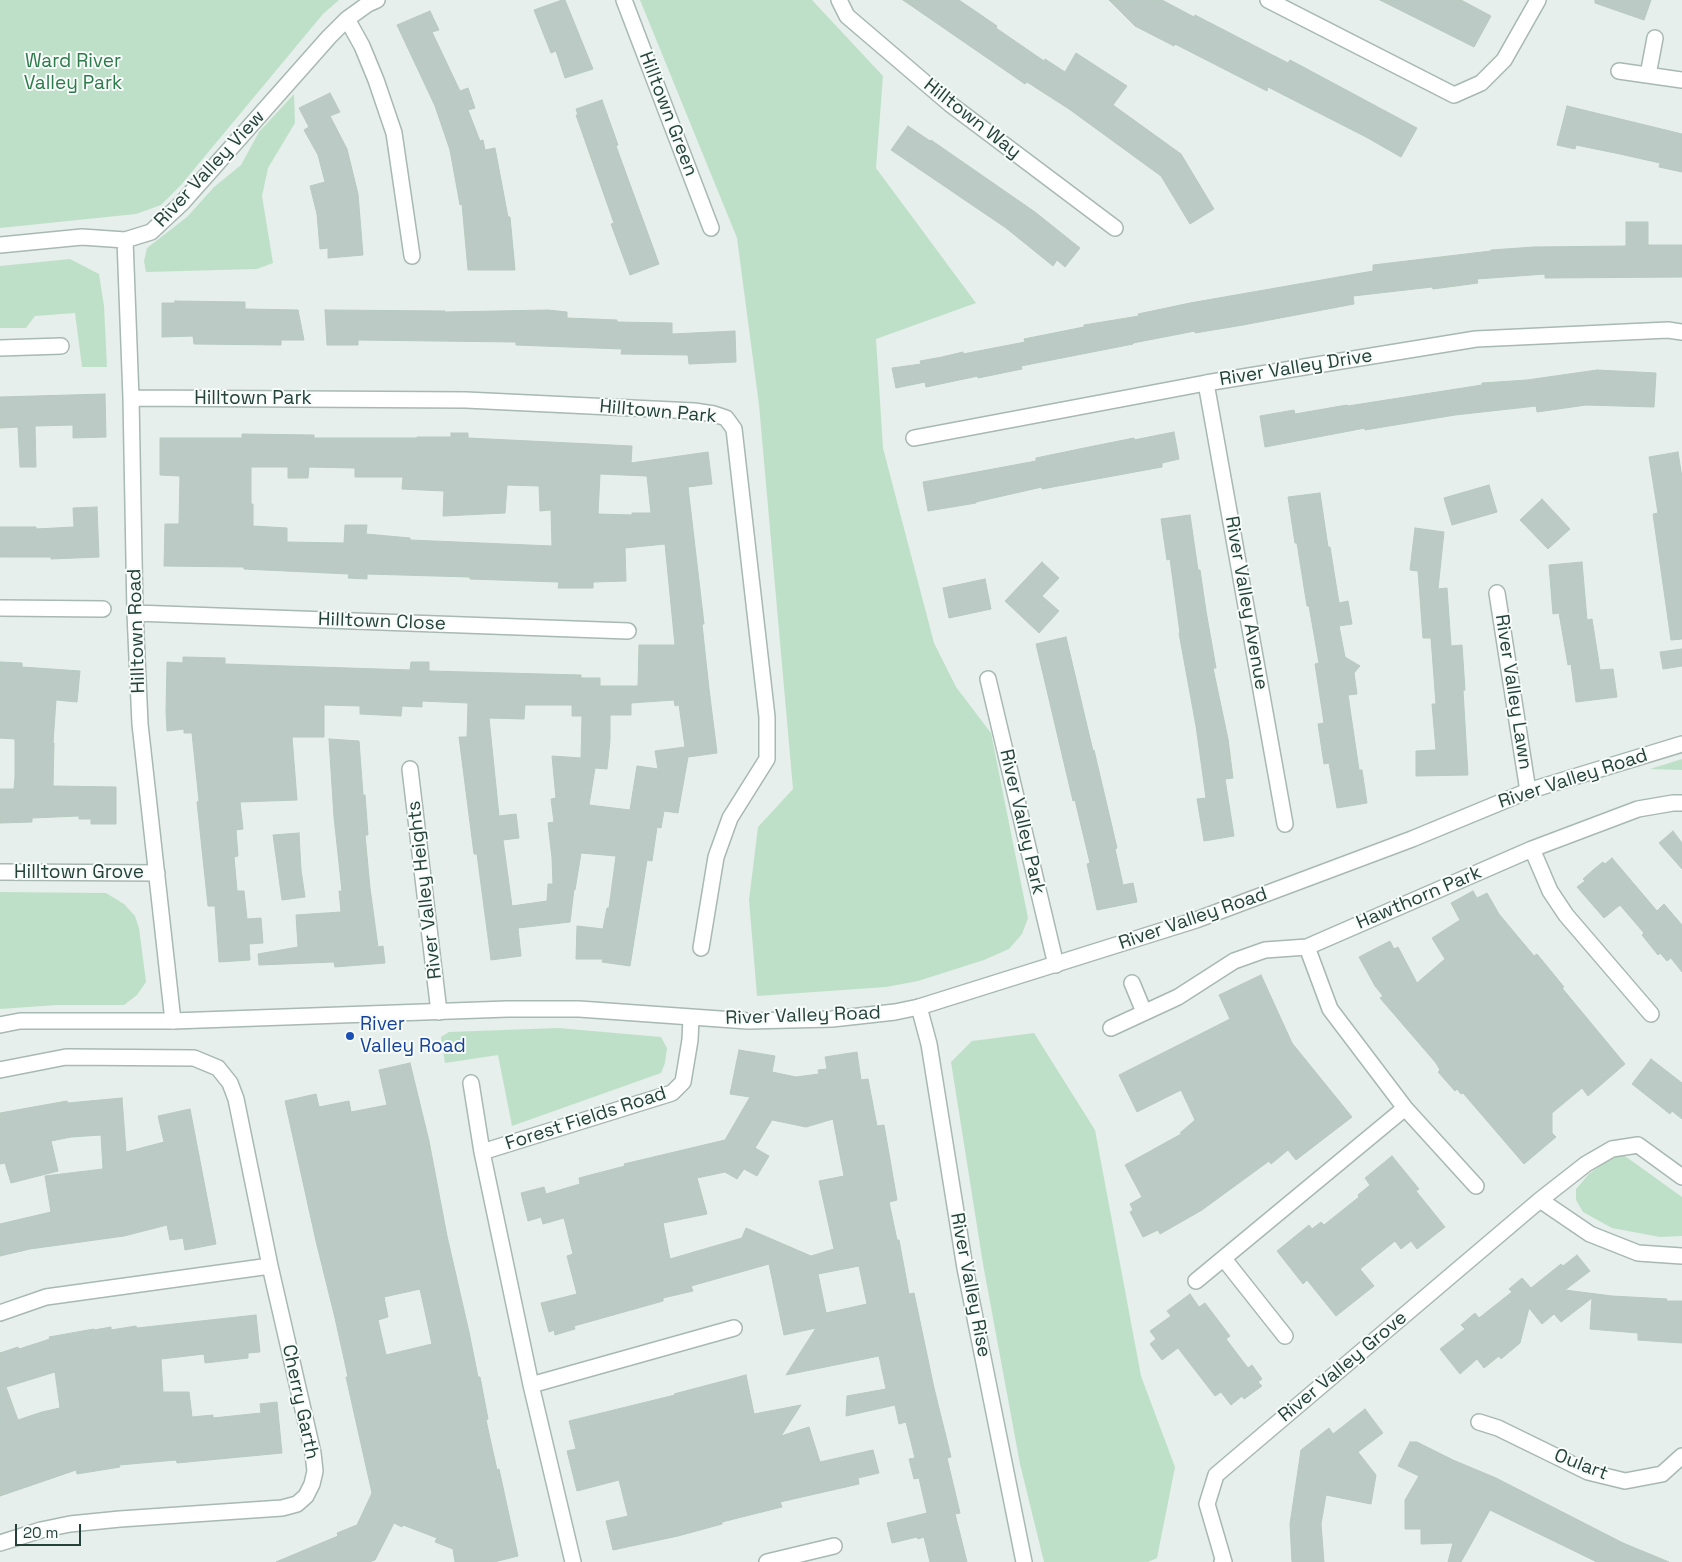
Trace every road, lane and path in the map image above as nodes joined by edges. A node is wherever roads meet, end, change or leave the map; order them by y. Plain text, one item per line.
1 (377, 0) edge
2 (624, 0) edge
3 (839, 0) edge
4 (1268, 0) edge
5 (1538, 0) edge
6 (347, 19) junction
7 (1655, 38) dead end
8 (1619, 71) dead end
9 (1648, 75) junction
10 (1682, 80) edge
11 (710, 228) dead end
12 (1115, 228) dead end
13 (125, 240) junction
14 (0, 245) edge
15 (412, 256) dead end
16 (1682, 332) edge
17 (62, 346) dead end
18 (0, 348) edge
19 (1206, 383) junction
20 (131, 398) junction
21 (914, 438) dead end
22 (1497, 593) dead end
23 (0, 608) edge
24 (103, 609) dead end
25 (135, 613) junction
26 (628, 631) dead end
27 (988, 679) dead end
28 (1682, 744) edge
29 (410, 769) dead end
30 (1528, 791) junction
31 (1682, 803) edge
32 (1285, 824) dead end
33 (1532, 849) junction
34 (0, 872) edge
35 (157, 873) junction
36 (1307, 947) junction
37 (701, 948) dead end
38 (1056, 964) junction
39 (1132, 983) dead end
40 (919, 1007) junction
41 (439, 1012) junction
42 (1144, 1012) junction
43 (1651, 1014) dead end
44 (691, 1018) junction
45 (173, 1021) junction
46 (0, 1024) edge
47 (1111, 1028) dead end
48 (0, 1070) edge
49 (471, 1083) dead end
50 (1405, 1108) junction
51 (482, 1152) junction
52 (1682, 1177) edge
53 (1476, 1186) dead end
54 (1540, 1200) junction
55 (1682, 1256) edge
56 (1224, 1259) junction
57 (270, 1266) junction
58 (1196, 1281) dead end
59 (0, 1313) edge
60 (734, 1328) dead end
61 (1285, 1336) dead end
62 (531, 1385) junction
63 (1479, 1422) dead end
64 (1682, 1456) edge
65 (0, 1543) edge
66 (834, 1546) dead end
67 (573, 1562) edge
68 (767, 1562) edge
69 (1024, 1562) edge
70 (1223, 1562) edge

1 - 6 street, River Valley View
2 - 11 street, Hilltown Green
3 - 12 street, Hilltown Way
4 - 5 street
6 - 13 street, River Valley View
6 - 15 street
7 - 9 street
8 - 9 street
9 - 10 street
13 - 14 street, River Valley View
13 - 20 street, Hilltown Road
16 - 19 street, River Valley Drive
17 - 18 street
19 - 21 street, River Valley Drive
19 - 32 street, River Valley Avenue
20 - 25 street, Hilltown Road
20 - 37 street, Hilltown Park
22 - 30 street, River Valley Lawn
23 - 24 street
25 - 26 street, Hilltown Close
25 - 35 street, Hilltown Road
27 - 38 street, River Valley Park
28 - 30 street, River Valley Road
29 - 41 street, River Valley Heights
30 - 38 street, River Valley Road
31 - 33 street, Hawthorn Park
33 - 36 street, Hawthorn Park
33 - 43 street
34 - 35 street, Hilltown Grove
35 - 45 street, Hilltown Road
36 - 42 street, Hawthorn Park
36 - 50 street
38 - 40 street, River Valley Road
39 - 42 street
40 - 44 street, River Valley Road
40 - 69 street, River Valley Rise
41 - 44 street, River Valley Road
41 - 45 street, River Valley Road
42 - 47 street, Hawthorn Park
44 - 51 street, Forest Fields Road
45 - 46 street, River Valley Road
48 - 57 street, Cherry Garth
49 - 51 street, Forest Fields Road
50 - 53 street
50 - 56 street
51 - 62 street, Forest Fields Road
52 - 54 street, River Valley Grove
54 - 55 street
54 - 70 street, River Valley Grove
56 - 58 street
56 - 61 street
57 - 59 street
57 - 65 street, Cherry Garth
60 - 62 street
62 - 67 street, Forest Fields Road
63 - 64 street, Oulart
66 - 68 street

